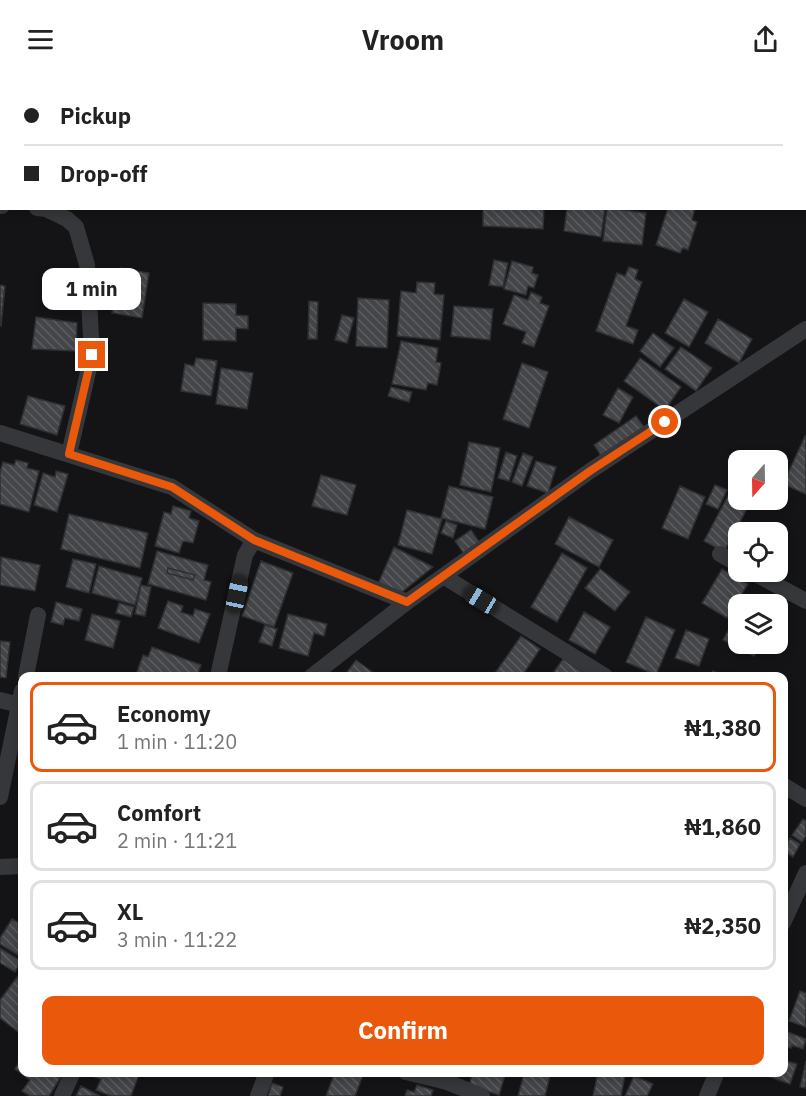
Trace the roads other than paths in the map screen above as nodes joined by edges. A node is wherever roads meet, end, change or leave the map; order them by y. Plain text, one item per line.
1 (48, 210) edge
2 (806, 329) edge
3 (0, 433) edge
4 (69, 454) junction
5 (254, 540) junction
6 (720, 554) dead end
7 (728, 558) edge
8 (443, 576) junction
9 (771, 582) edge
10 (806, 601) edge
11 (407, 602) junction
12 (38, 615) dead end
13 (27, 672) edge
14 (220, 672) edge
15 (317, 672) edge
16 (594, 672) edge
17 (18, 698) edge
18 (0, 700) edge
19 (18, 712) edge
20 (788, 788) edge
21 (0, 797) edge
22 (806, 799) edge
23 (18, 866) edge
24 (0, 867) edge
25 (806, 873) edge
26 (788, 912) edge
27 (71, 1077) edge
28 (265, 1077) edge
29 (449, 1077) edge
30 (715, 1077) edge
31 (62, 1096) edge
32 (258, 1096) edge
33 (482, 1096) edge
34 (707, 1096) edge

1 - 4 street
2 - 8 street
3 - 4 street
4 - 5 street
5 - 11 street
5 - 14 street
6 - 7 street
8 - 11 street
8 - 16 street
9 - 10 street
11 - 15 street
12 - 13 street
17 - 18 street
19 - 21 street
20 - 22 street
23 - 24 street
25 - 26 street
27 - 31 street
28 - 32 street
29 - 33 street
30 - 34 street

